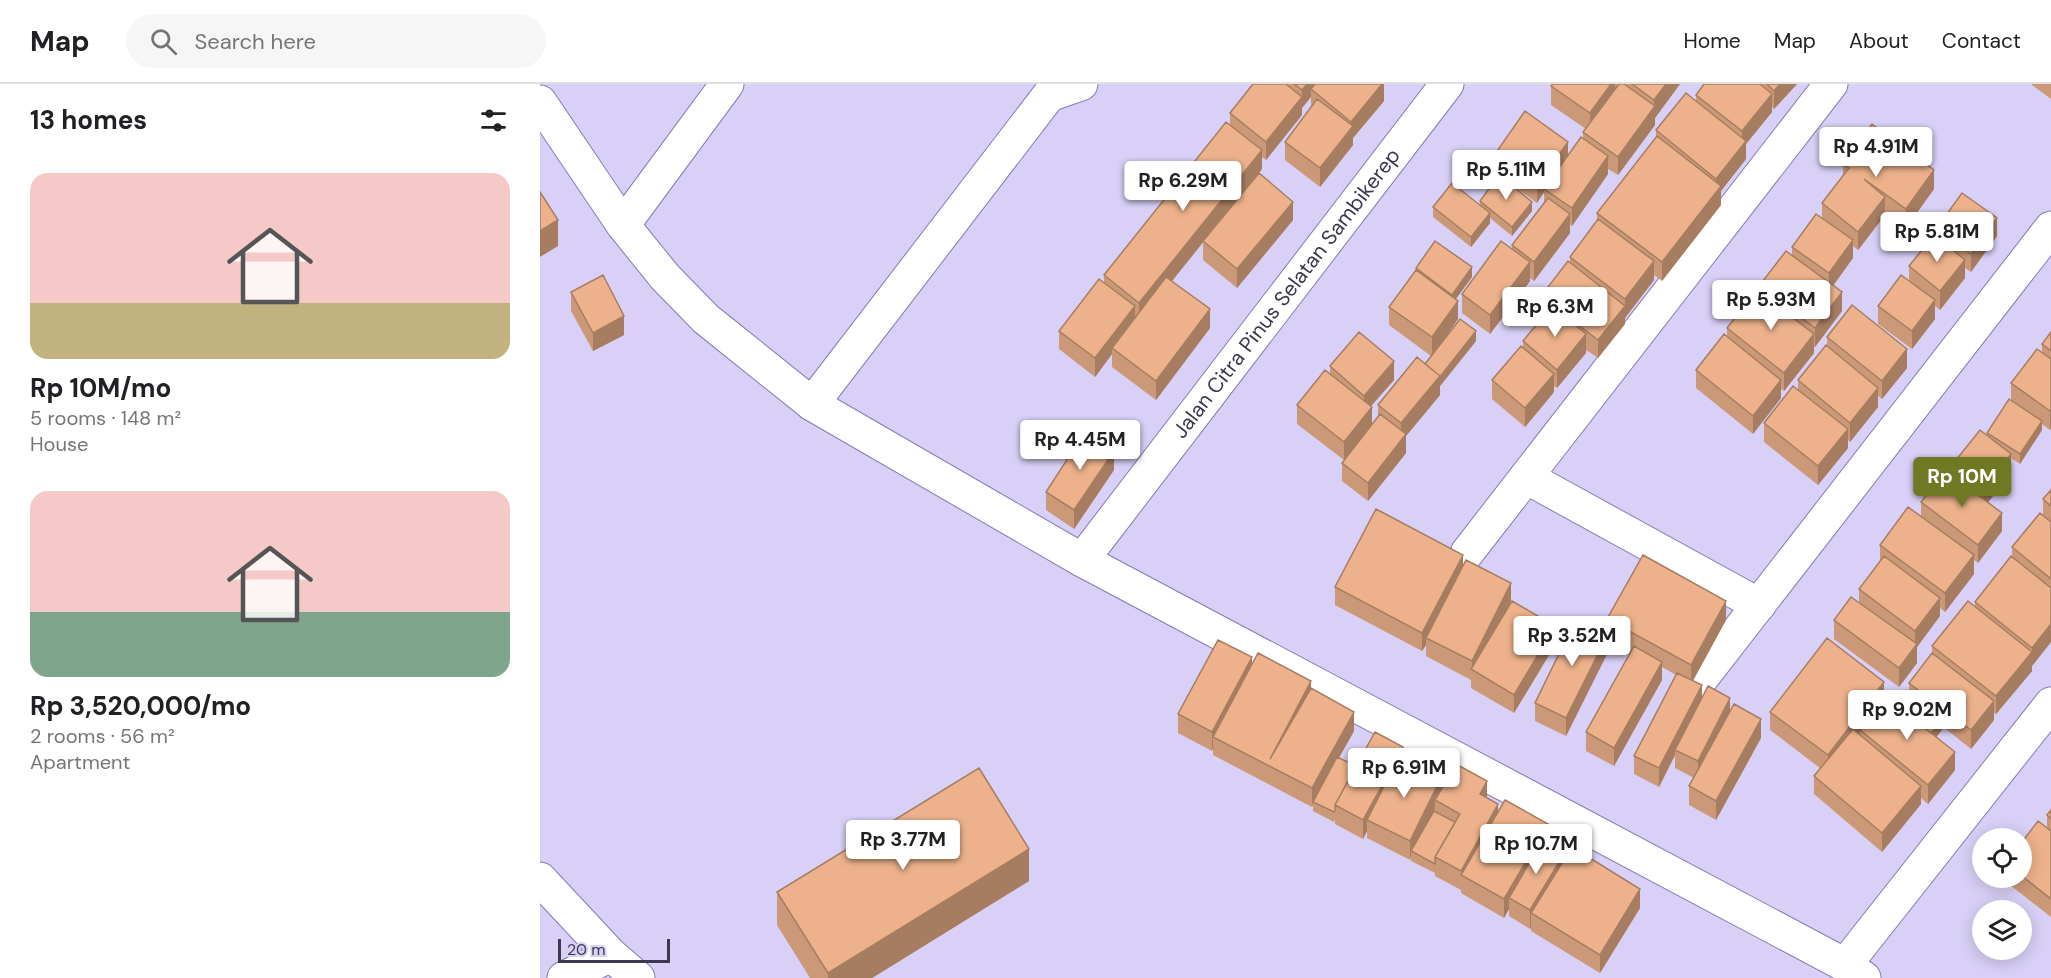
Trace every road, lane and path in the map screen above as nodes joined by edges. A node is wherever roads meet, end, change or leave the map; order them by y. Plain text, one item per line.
1 (726, 84) edge
2 (1081, 84) edge
3 (1447, 84) edge
4 (1831, 84) edge
5 (540, 102) edge
6 (623, 225) junction
7 (2051, 228) edge
8 (812, 404) junction
9 (1526, 477) junction
10 (1467, 553) dead end
11 (1082, 560) junction
12 (1759, 605) junction
13 (1691, 692) edge
14 (2051, 704) edge
15 (540, 879) edge
16 (611, 955) junction
17 (1854, 971) edge
18 (564, 978) edge
19 (638, 978) edge

1 - 6 street
2 - 8 street
3 - 11 street, Jalan Citra Pinus Selatan Sambikerep
4 - 9 street
5 - 6 street
6 - 8 street
7 - 12 street
8 - 11 street
9 - 10 street
9 - 12 street
11 - 17 street
12 - 13 street
14 - 17 street
15 - 16 street
16 - 18 street
16 - 19 street

